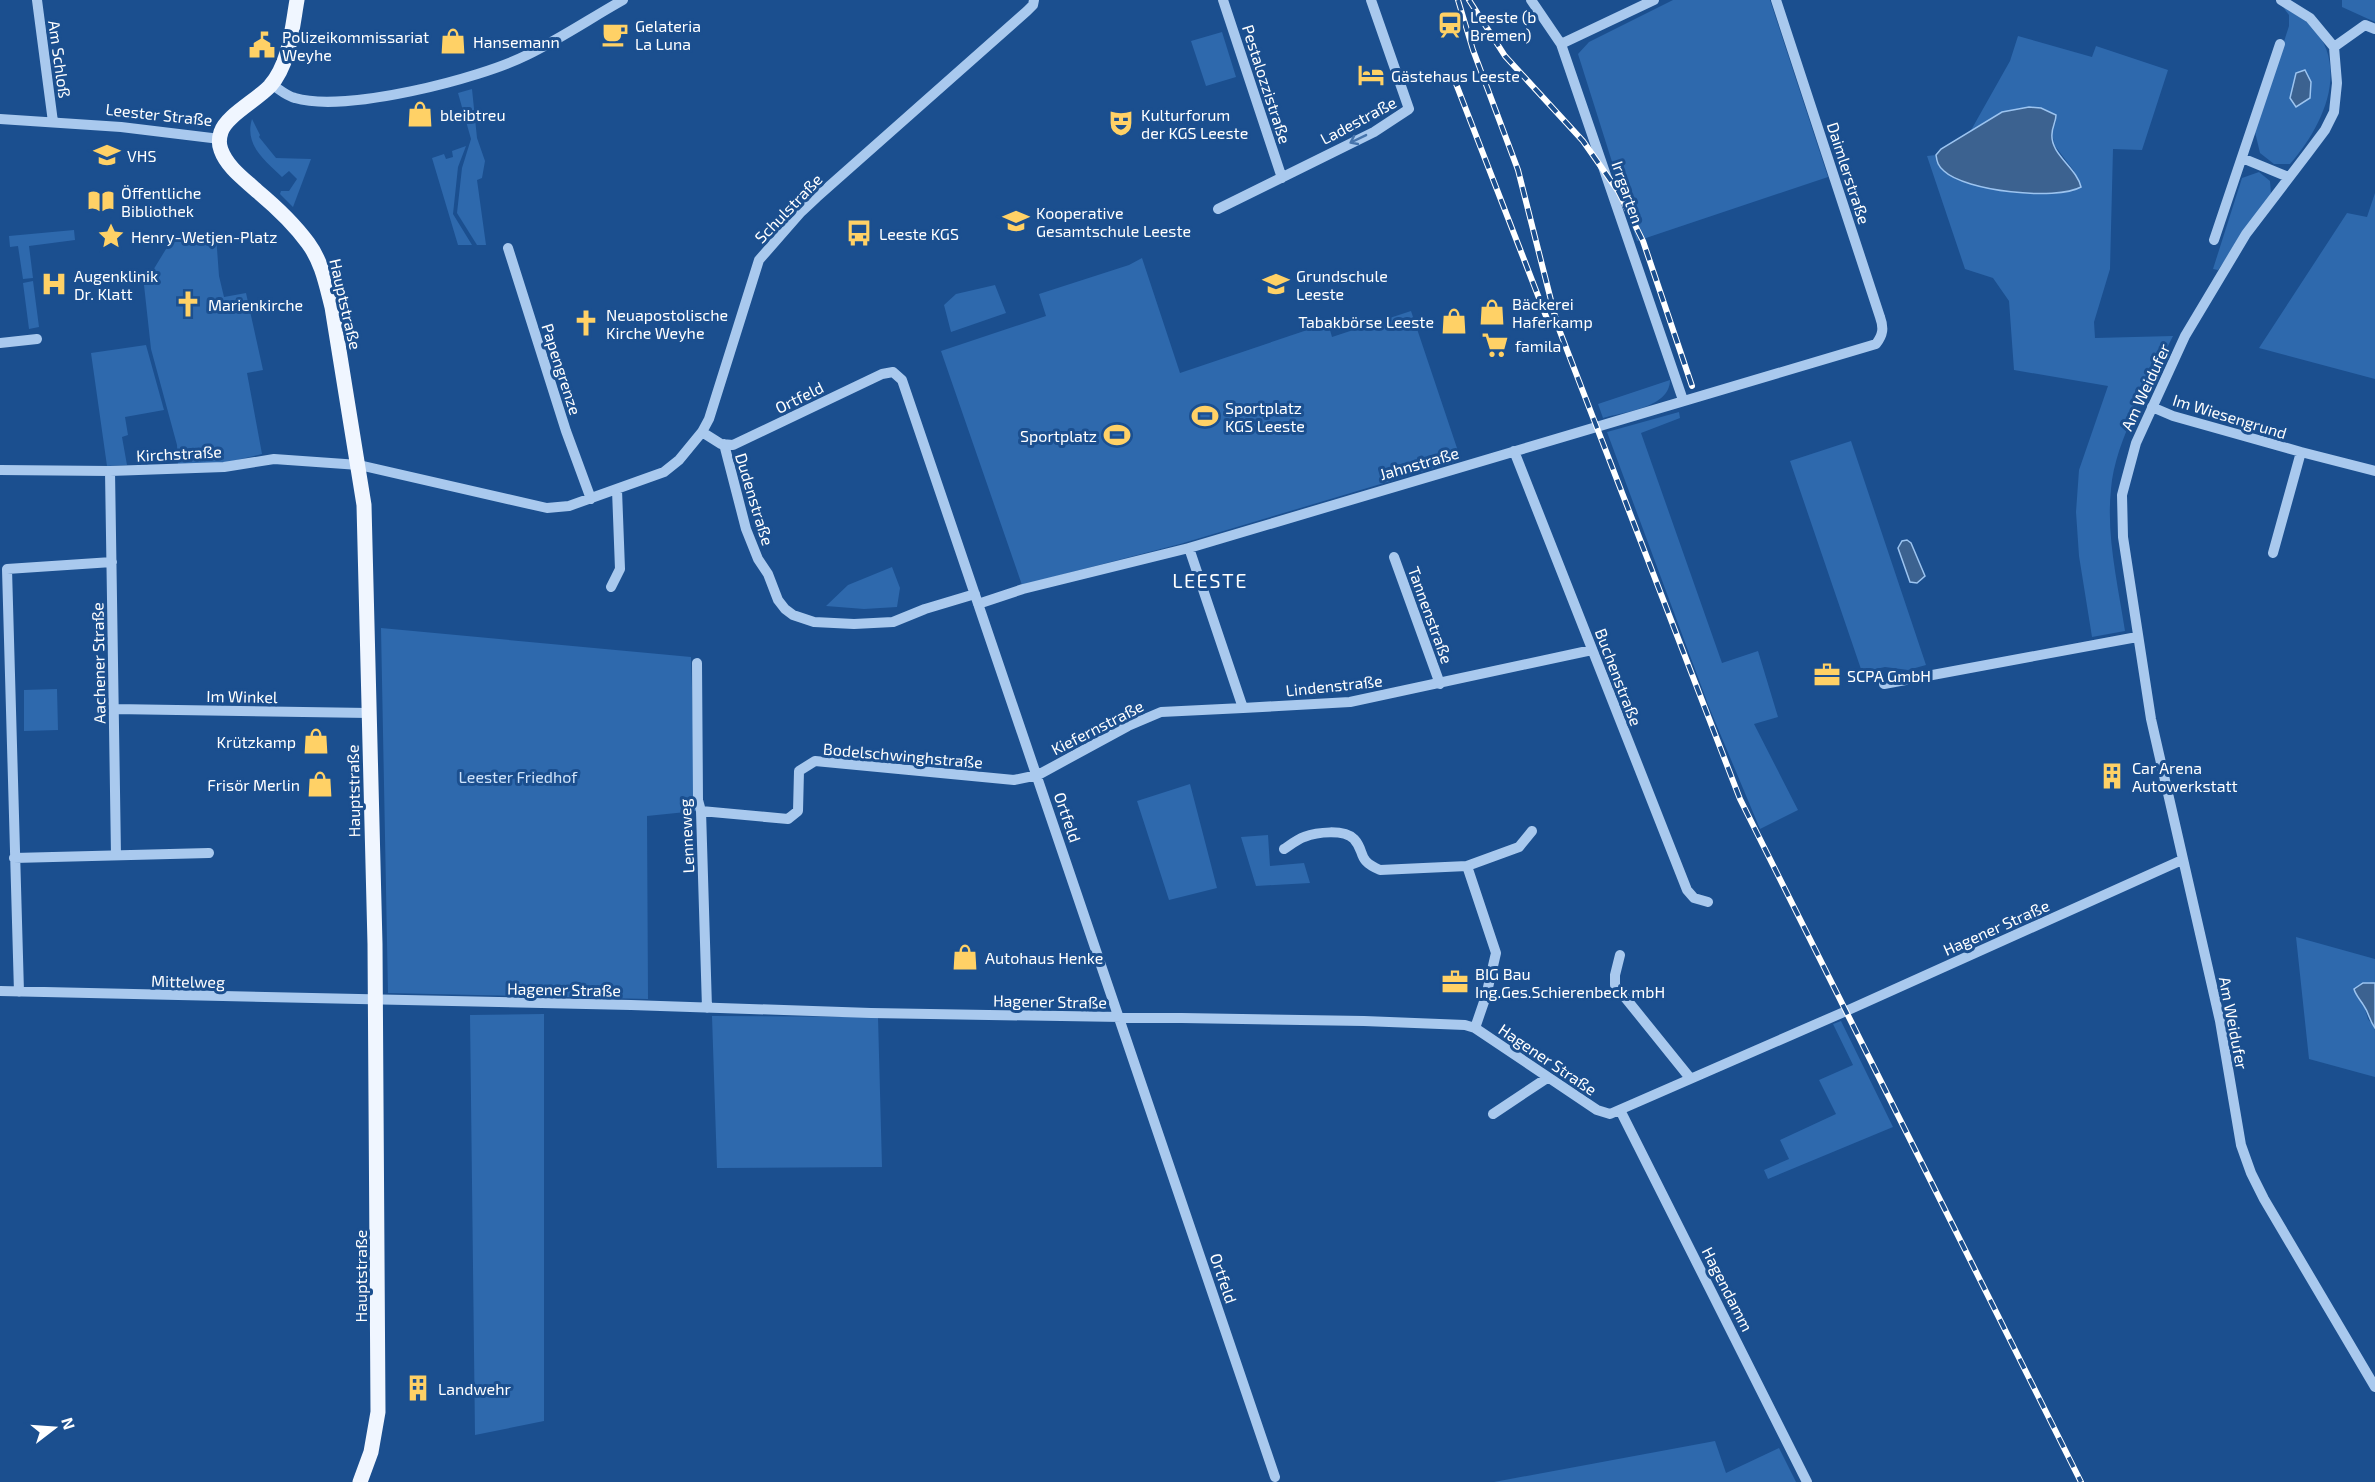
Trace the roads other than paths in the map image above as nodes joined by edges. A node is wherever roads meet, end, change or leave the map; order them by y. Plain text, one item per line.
1 (37, 0) edge
2 (297, 0) edge
3 (623, 0) edge
4 (1034, 0) edge
5 (1223, 0) edge
6 (1371, 0) edge
7 (1531, 0) edge
8 (1654, 0) edge
9 (1776, 0) edge
10 (2281, 0) edge
11 (2375, 29) edge
12 (2280, 44) dead end
13 (1562, 45) junction
14 (2334, 47) junction
15 (271, 84) junction
16 (0, 119) edge
17 (53, 122) junction
18 (219, 139) junction
19 (2242, 158) junction
20 (2288, 177) junction
21 (1282, 178) junction
22 (1218, 209) dead end
23 (2214, 240) dead end
24 (508, 248) dead end
25 (37, 339) dead end
26 (0, 343) edge
27 (1866, 348) joint
28 (1683, 400) junction
29 (2152, 407) junction
30 (702, 432) junction
31 (723, 444) junction
32 (1514, 451) junction
33 (2301, 452) junction
34 (359, 465) junction
35 (0, 470) edge
36 (110, 471) junction
37 (2375, 471) edge
38 (617, 490) junction
39 (591, 499) junction
40 (1189, 548) junction
41 (2273, 553) dead end
42 (1394, 557) dead end
43 (112, 562) junction
44 (611, 587) dead end
45 (977, 599) junction
46 (2137, 637) junction
47 (1592, 650) junction
48 (697, 663) dead end
49 (1440, 684) junction
50 (1884, 684) dead end
51 (1243, 708) junction
52 (114, 709) junction
53 (369, 713) junction
54 (1038, 775) junction
55 (701, 811) junction
56 (1532, 831) dead end
57 (1284, 849) dead end
58 (209, 853) dead end
59 (116, 855) junction
60 (14, 858) junction
61 (2182, 860) junction
62 (1467, 866) junction
63 (1708, 902) dead end
64 (1620, 955) dead end
65 (0, 991) edge
66 (19, 992) junction
67 (376, 1000) junction
68 (707, 1008) junction
69 (1120, 1017) junction
70 (1474, 1028) junction
71 (1547, 1078) junction
72 (1690, 1078) junction
73 (1620, 1110) junction
74 (1493, 1114) dead end
75 (2375, 1386) edge
76 (1275, 1476) dead end
77 (360, 1482) edge
78 (1807, 1482) edge

1 - 17 street, Am Schloß
2 - 15 main road
3 - 15 street
4 - 30 street, Schulstraße
5 - 21 street, Pestalozzistraße
6 -> 21 street, Ladestraße
7 - 13 street, Irrgarten
8 - 13 street
9 - 27 street, Daimlerstraße
10 - 14 street
11 - 14 street
12 - 19 street
13 - 28 street, Irrgarten
14 - 20 street, Am Weidufer
15 - 18 main road, Leester Straße
16 - 17 street, Leester Straße
17 - 18 street, Leester Straße
18 - 34 main road, Hauptstraße
19 - 20 street
19 - 23 street
20 - 29 street, Am Weidufer
21 - 22 street, Ladestraße
24 - 39 street, Papengrenze
25 - 26 street
27 - 28 street, Jahnstraße
28 - 32 street, Jahnstraße
29 - 33 street, Im Wiesengrund
29 - 46 street, Am Weidufer
30 - 31 street
30 - 38 street, Schulstraße
31 - 45 street, Dudenstraße
31 - 45 street, Ortfeld
32 - 40 street, Jahnstraße
32 - 47 street, Buchenstraße
33 - 37 street, Im Wiesengrund
33 - 41 street, Im Wiesengrund
34 - 36 street, Kirchstraße
34 - 39 street, Schulstraße
34 - 53 main road, Hauptstraße
35 - 36 street, Kirchstraße
36 - 43 street, Aachener Straße
38 - 39 street, Schulstraße
38 - 44 street
40 - 45 street, Jahnstraße
40 - 51 street
42 - 49 street, Tannenstraße
43 - 52 street, Aachener Straße
43 - 60 street
45 - 54 street, Ortfeld
46 - 50 street
46 - 61 street, Am Weidufer
47 - 49 street, Lindenstraße
47 - 63 street, Buchenstraße
48 - 55 street, Lenneweg
49 - 51 street, Lindenstraße
51 - 54 street, Kiefernstraße
52 - 53 street, Im Winkel
52 - 59 street, Aachener Straße
53 - 67 main road, Hauptstraße
54 - 55 street, Bodelschwinghstraße
54 - 69 street, Ortfeld
55 - 68 street, Lenneweg
56 - 62 street
57 - 62 street
58 - 59 street
59 - 60 street
60 - 66 street
61 - 72 street, Hagener Straße
61 - 75 street, Am Weidufer
62 - 70 street
64 - 72 street
65 - 66 street, Mittelweg
66 - 67 street, Mittelweg
67 - 68 street, Hagener Straße
67 - 77 main road, Hauptstraße
68 - 69 street, Hagener Straße
69 - 70 street, Hagener Straße
69 - 76 street, Ortfeld
70 - 71 street, Hagener Straße
71 - 73 street, Hagener Straße
71 - 74 street
72 - 73 street, Hagener Straße
73 - 78 street, Hagendamm

